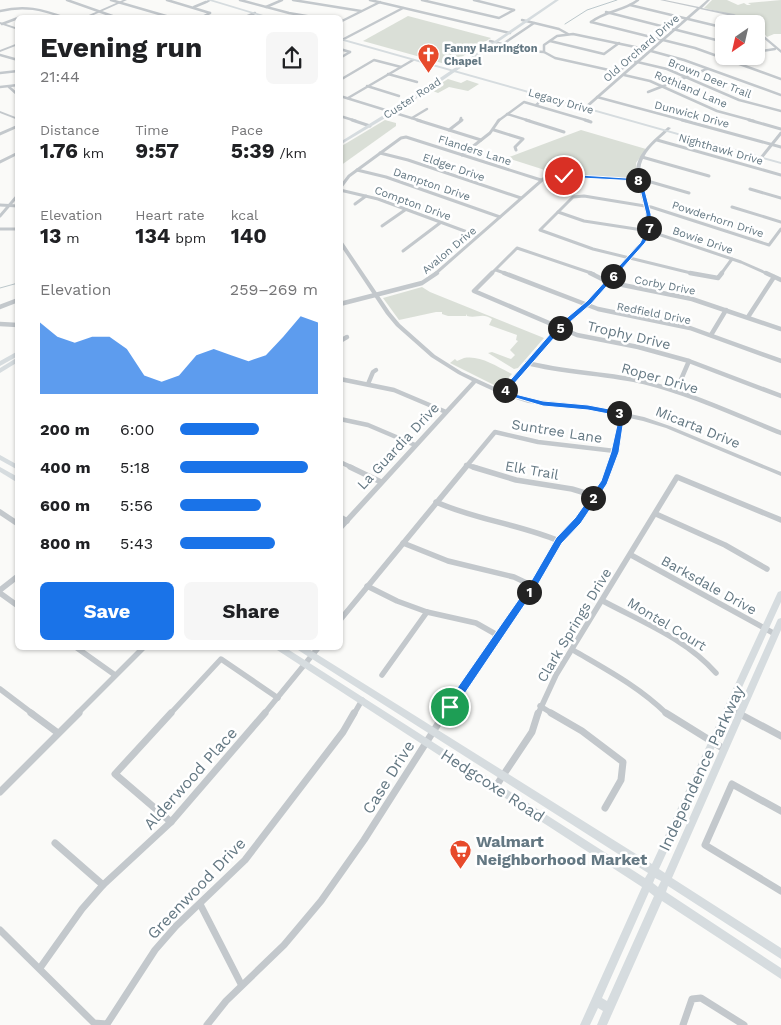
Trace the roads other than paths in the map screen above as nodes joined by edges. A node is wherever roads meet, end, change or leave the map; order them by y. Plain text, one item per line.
1 (67, 0) edge
2 (111, 0) edge
3 (126, 0) edge
4 (168, 0) edge
5 (200, 0) edge
6 (209, 0) edge
7 (240, 0) edge
8 (282, 0) edge
9 (292, 0) edge
10 (370, 0) edge
11 (385, 0) edge
12 (422, 0) edge
13 (474, 0) edge
14 (496, 0) edge
15 (555, 0) edge
16 (638, 0) edge
17 (662, 0) edge
18 (709, 0) edge
19 (246, 1) edge
20 (380, 2) junction
21 (120, 3) junction
22 (490, 4) junction
23 (630, 5) junction
24 (266, 7) junction
25 (193, 8) junction
26 (403, 8) junction
27 (700, 8) junction
28 (0, 11) edge
29 (361, 11) junction
30 (98, 12) junction
31 (536, 12) junction
32 (606, 12) junction
33 (253, 14) joint
34 (57, 15) edge
35 (90, 15) edge
36 (108, 15) edge
37 (162, 15) edge
38 (205, 15) edge
39 (258, 15) edge
40 (304, 15) edge
41 (730, 15) edge
42 (15, 19) edge
43 (687, 19) junction
44 (343, 20) edge
45 (522, 20) junction
46 (528, 21) junction
47 (534, 23) junction
48 (1, 24) edge
49 (715, 26) edge
50 (15, 28) edge
51 (676, 29) junction
52 (504, 31) junction
53 (510, 32) junction
54 (568, 34) junction
55 (343, 38) edge
56 (765, 39) edge
57 (343, 40) edge
58 (664, 40) junction
59 (715, 40) edge
60 (490, 41) junction
61 (550, 41) junction
62 (496, 42) junction
63 (619, 43) junction
64 (503, 44) junction
65 (15, 45) edge
66 (343, 49) edge
67 (775, 49) junction
68 (0, 51) edge
69 (651, 51) junction
70 (765, 51) edge
71 (544, 52) junction
72 (781, 52) edge
73 (475, 54) junction
74 (715, 54) edge
75 (0, 55) edge
76 (343, 56) edge
77 (15, 59) edge
78 (415, 59) junction
79 (633, 61) junction
80 (638, 62) junction
81 (744, 65) edge
82 (401, 66) junction
83 (708, 68) junction
84 (453, 69) junction
85 (15, 71) edge
86 (0, 73) edge
87 (388, 74) junction
88 (624, 75) junction
89 (686, 77) junction
90 (343, 78) edge
91 (781, 79) edge
92 (418, 82) dead end
93 (15, 86) edge
94 (367, 86) junction
95 (0, 87) edge
96 (9, 87) junction
97 (662, 87) junction
98 (419, 89) junction
99 (425, 91) junction
100 (15, 92) edge
101 (648, 92) dead end
102 (781, 95) edge
103 (399, 96) dead end
104 (548, 96) junction
105 (343, 97) edge
106 (598, 97) junction
107 (348, 98) junction
108 (536, 105) junction
109 (586, 107) junction
110 (427, 109) dead end
111 (390, 111) junction
112 (781, 111) edge
113 (1, 112) edge
114 (507, 114) junction
115 (343, 117) edge
116 (15, 118) edge
117 (346, 118) junction
118 (412, 118) junction
119 (461, 118) dead end
120 (343, 120) edge
121 (591, 122) dead end
122 (367, 125) junction
123 (15, 127) edge
124 (781, 129) edge
125 (449, 130) junction
126 (494, 130) junction
127 (667, 130) junction
128 (564, 132) dead end
129 (781, 133) edge
130 (0, 134) edge
131 (343, 137) edge
132 (481, 140) junction
133 (657, 140) junction
134 (343, 142) edge
135 (772, 145) junction
136 (781, 147) edge
137 (516, 150) dead end
138 (380, 153) junction
139 (15, 154) edge
140 (462, 155) junction
141 (762, 156) junction
142 (642, 157) junction
143 (781, 161) edge
144 (0, 162) edge
145 (357, 170) junction
146 (708, 176) dead end
147 (781, 176) edge
148 (540, 180) junction
149 (640, 180) junction
150 (343, 185) edge
151 (750, 188) dead end
152 (343, 190) edge
153 (689, 194) dead end
154 (366, 196) junction
155 (15, 198) edge
156 (521, 198) junction
157 (781, 198) edge
158 (355, 204) dead end
159 (0, 205) edge
160 (8, 206) junction
161 (15, 206) edge
162 (646, 207) junction
163 (732, 207) dead end
164 (405, 210) junction
165 (558, 212) junction
166 (0, 216) edge
167 (500, 217) junction
168 (781, 222) edge
169 (440, 223) junction
170 (382, 226) dead end
171 (0, 229) edge
172 (15, 229) edge
173 (781, 229) edge
174 (649, 231) junction
175 (478, 236) junction
176 (343, 246) edge
177 (402, 251) dead end
178 (629, 257) junction
179 (732, 259) junction
180 (496, 270) junction
181 (774, 277) junction
182 (781, 280) edge
183 (608, 282) junction
184 (377, 295) junction
185 (15, 301) edge
186 (343, 303) edge
187 (587, 305) junction
188 (0, 307) edge
189 (726, 310) junction
190 (748, 317) junction
191 (0, 324) edge
192 (15, 325) edge
193 (560, 327) junction
194 (781, 329) edge
195 (711, 335) junction
196 (347, 337) dead end
197 (343, 339) edge
198 (15, 355) edge
199 (15, 361) edge
200 (688, 361) junction
201 (781, 361) edge
202 (527, 363) junction
203 (0, 364) edge
204 (376, 370) dead end
205 (0, 371) edge
206 (343, 380) edge
207 (475, 381) junction
208 (368, 384) junction
209 (676, 391) junction
210 (502, 393) junction
211 (781, 396) edge
212 (446, 412) junction
213 (623, 414) junction
214 (343, 420) edge
215 (781, 433) edge
216 (415, 445) junction
217 (615, 452) junction
218 (1, 459) edge
219 (343, 463) edge
220 (466, 465) junction
221 (15, 466) edge
222 (0, 469) edge
223 (781, 474) edge
224 (15, 479) edge
225 (381, 482) junction
226 (595, 496) junction
227 (436, 502) junction
228 (0, 512) edge
229 (656, 514) junction
230 (343, 519) edge
231 (781, 520) edge
232 (347, 521) junction
233 (15, 522) edge
234 (343, 525) edge
235 (559, 541) junction
236 (403, 543) junction
237 (631, 555) junction
238 (767, 569) dead end
239 (15, 579) edge
240 (367, 586) junction
241 (533, 586) junction
242 (0, 592) edge
243 (780, 597) edge
244 (603, 601) junction
245 (15, 604) edge
246 (426, 612) junction
247 (343, 616) edge
248 (781, 621) edge
249 (765, 629) junction
250 (775, 634) junction
251 (499, 636) junction
252 (80, 650) edge
253 (141, 650) edge
254 (283, 650) edge
255 (573, 650) junction
256 (315, 651) edge
257 (304, 663) junction
258 (716, 672) dead end
259 (115, 675) junction
260 (382, 675) dead end
261 (0, 689) edge
262 (278, 698) junction
263 (362, 700) junction
264 (540, 706) junction
265 (729, 708) junction
266 (739, 713) junction
267 (433, 731) junction
268 (58, 733) junction
269 (781, 736) edge
270 (426, 741) junction
271 (712, 743) junction
272 (724, 749) junction
273 (503, 776) junction
274 (496, 786) junction
275 (0, 792) edge
276 (550, 805) junction
277 (605, 808) dead end
278 (781, 811) edge
279 (544, 817) junction
280 (171, 822) junction
281 (55, 844) dead end
282 (654, 871) junction
283 (666, 879) junction
284 (103, 885) junction
285 (647, 886) junction
286 (781, 891) edge
287 (659, 894) junction
288 (200, 904) junction
289 (0, 930) edge
290 (781, 954) edge
291 (40, 968) junction
292 (781, 973) edge
293 (241, 984) junction
294 (596, 1000) junction
295 (609, 1010) junction
296 (107, 1024) edge
297 (207, 1025) edge
298 (585, 1025) edge
299 (602, 1025) edge
300 (683, 1025) edge
301 (744, 1025) edge

1 - 30 street
2 - 21 street
3 - 21 street
4 - 25 street
5 - 6 main road
6 - 25 street
6 - 33 main road
7 - 19 street
8 - 24 street
9 - 29 street
10 - 20 street
11 - 20 street
12 - 22 street
13 - 22 street
14 - 22 street
15 - 31 main road, Custer Road
16 - 23 street
17 - 27 street
18 - 27 street, Old Orchard Drive
19 - 24 street
20 - 26 street
20 - 29 street
21 - 30 street
21 - 37 street
23 - 32 street
23 - 43 street
24 - 40 street
25 - 38 street
26 - 52 street
26 - 55 street
27 - 41 street
27 - 43 street, Old Orchard Drive
28 - 34 street
29 - 44 street
30 - 35 street
30 - 36 street
31 - 45 main road, Custer Road
31 - 46 main road, Custer Road
32 - 51 street
32 - 58 street
33 - 39 main road
42 - 48 street
43 - 49 street
43 - 51 street, Old Orchard Drive
45 - 46 street
45 - 52 main road, Custer Road
46 - 47 street
46 - 53 main road, Custer Road
47 - 54 street
47 - 64 street
48 - 50 street
51 - 58 street, Old Orchard Drive
51 - 59 street
52 - 53 street
52 - 60 main road, Custer Road
53 - 62 main road, Custer Road
54 - 61 street
54 - 63 street
56 - 67 street
57 - 78 main road, Legacy Drive
58 - 69 street, Old Orchard Drive
58 - 74 street
60 - 62 street
60 - 73 main road, Custer Road
61 - 63 street
61 - 71 street
62 - 64 street
62 - 73 main road, Custer Road
63 - 79 street
64 - 71 street
65 - 68 street
66 - 76 street
67 - 70 street
67 - 72 street
69 - 80 street, Old Orchard Drive
69 - 83 street
71 - 79 street
73 - 84 main road, Custer Road
75 - 77 street
78 - 82 street
78 - 84 main road, Legacy Drive
79 - 80 street, Brown Deer Trail
80 - 88 street, Old Orchard Drive
80 - 89 street, Brown Deer Trail
81 - 91 street
82 - 87 street
82 - 90 street
83 - 89 street
83 - 102 street
84 - 98 main road, Custer Road
84 - 99 main road, Custer Road
84 - 104 main road, Legacy Drive
85 - 86 street
87 - 92 street
87 - 94 street
88 - 97 street, Rothland Lane
88 - 106 street, Old Orchard Drive
89 - 97 street
89 - 112 street, Brown Deer Trail
93 - 96 street
94 - 103 street
94 - 107 street
95 - 96 street
96 - 100 street
97 - 101 street
97 - 124 street, Rothland Lane
98 - 99 main road
98 - 111 main road, Custer Road
99 - 111 main road, Custer Road
104 - 108 street
104 - 109 main road, Legacy Drive
105 - 107 street
106 - 109 street, Old Orchard Drive
106 - 135 street, Dunwick Drive
107 - 111 street
108 - 114 street
108 - 121 street
109 - 127 main road, Legacy Drive
110 - 118 street
111 - 118 street
111 - 122 main road, Custer Road
113 - 116 street
114 - 126 street
114 - 128 street
115 - 117 street
117 - 120 street
117 - 122 street
118 - 125 street
119 - 125 street
122 - 131 main road, Custer Road
122 - 134 main road, Custer Road
123 - 130 street
125 - 132 street
126 - 132 street
126 - 137 street
127 - 133 street
127 - 141 main road, Legacy Drive
129 - 135 street
132 - 140 street
133 - 142 street
133 - 147 street, Nighthawk Drive
135 - 136 street, Dunwick Drive
135 - 141 street
138 - 140 street, Flanders Lane
138 - 145 street
138 - 156 street, Eldger Drive
139 - 144 street
140 - 148 street, Flanders Lane
141 - 143 main road, Legacy Drive
142 - 146 street
142 - 149 street
145 - 150 street
145 - 167 street, Dampton Drive
148 - 149 street, Avalon Drive
148 - 156 street, Avalon Drive
149 - 153 street
149 - 162 street
151 - 157 street
152 - 154 street, Compton Drive
154 - 158 street
154 - 164 street, Compton Drive
155 - 160 street
156 - 167 street, Avalon Drive
159 - 160 street
160 - 161 street
160 - 166 street
162 - 165 street, Powderhorn Drive
162 - 173 street, Powderhorn Drive
162 - 174 street
163 - 168 street
164 - 169 street, Compton Drive
164 - 170 street
165 - 174 street, Bowie Drive
165 - 178 street
167 - 175 street, Avalon Drive
169 - 175 street, Compton Drive
169 - 177 street
171 - 172 street
174 - 178 street
174 - 179 street, Bowie Drive
175 - 184 street, Avalon Drive
176 - 184 street, Micarta Drive
178 - 179 street
178 - 183 street
179 - 181 street, Bowie Drive
180 - 183 street, Corby Drive
180 - 187 street, Redfield Drive
180 - 193 street, Trophy Drive
181 - 182 street, Bowie Drive
181 - 190 street
183 - 187 street
183 - 189 street, Corby Drive
184 - 186 street, Avalon Drive
184 - 207 street, Micarta Drive
185 - 188 street
187 - 193 street
187 - 195 street, Redfield Drive
189 - 190 street, Corby Drive
189 - 195 street
190 - 194 street, Corby Drive
191 - 192 street
193 - 200 street, Trophy Drive
193 - 202 street
195 - 201 street, Redfield Drive
196 - 197 street
198 - 203 main road
199 - 205 main road
200 - 209 street
200 - 211 street, Trophy Drive
202 - 209 street, Roper Drive
202 - 210 street
204 - 208 street
206 - 208 street
207 - 210 street, Micarta Drive
207 - 212 street, La Guardia Drive
208 - 212 street
209 - 215 street, Roper Drive
210 - 213 street, Micarta Drive
212 - 216 street, La Guardia Drive
213 - 217 street, Case Drive
213 - 223 street, Micarta Drive
214 - 216 street
216 - 225 street, La Guardia Drive
217 - 220 street, Suntree Lane
217 - 226 street, Case Drive
218 - 221 main road
219 - 225 street
220 - 226 street, Elk Trail
220 - 227 street
222 - 224 main road
225 - 232 street, La Guardia Drive
226 - 235 street, Case Drive
227 - 235 street
227 - 236 street
228 - 233 street
229 - 231 street, Clark Springs Drive
229 - 237 street, Clark Springs Drive
229 - 238 street
230 - 232 street
232 - 234 street, La Guardia Drive
235 - 241 street, Case Drive
236 - 240 street
236 - 241 street
237 - 244 street, Clark Springs Drive
237 - 249 street, Barksdale Drive
239 - 242 street
240 - 246 street
240 - 247 street
241 - 251 street, Case Drive
242 - 245 street
243 - 249 main road, Independence Parkway
244 - 255 street, Clark Springs Drive
244 - 258 street, Montel Court
246 - 251 street
246 - 260 street
248 - 250 main road, Independence Parkway
249 - 250 street, Barksdale Drive
249 - 265 main road, Independence Parkway
250 - 266 main road, Independence Parkway
251 - 267 street, Case Drive
252 - 259 street
253 - 259 street
254 - 257 main road, Hedgcoxe Road
255 - 264 street, Clark Springs Drive
255 - 271 street
256 - 257 street, Alderwood Place
256 - 267 main road, Hedgcoxe Road
257 - 262 street, Alderwood Place
257 - 263 main road, Hedgcoxe Road
259 - 268 street
261 - 268 street
262 - 280 street, Alderwood Place
262 - 280 street
263 - 270 main road, Hedgcoxe Road
263 - 288 street, Greenwood Drive
264 - 273 street, Clark Springs Drive
264 - 277 street
265 - 266 street
265 - 271 main road, Independence Parkway
266 - 269 street
266 - 272 main road, Independence Parkway
267 - 270 street, Case Drive
267 - 273 main road, Hedgcoxe Road
268 - 275 street
270 - 274 main road, Hedgcoxe Road
270 - 293 street, Case Drive
271 - 272 street
271 - 282 main road, Independence Parkway
272 - 283 main road, Independence Parkway
273 - 274 street, Clark Springs Drive
273 - 276 main road, Hedgcoxe Road
274 - 279 main road, Hedgcoxe Road
276 - 279 main road
276 - 282 main road, Hedgcoxe Road
278 - 286 street
279 - 285 main road, Hedgcoxe Road
280 - 284 street, Alderwood Place
281 - 284 street
282 - 283 main road, Hedgcoxe Road
282 - 285 main road, Independence Parkway
283 - 287 main road, Independence Parkway
283 - 290 main road, Hedgcoxe Road
284 - 291 street, Alderwood Place
285 - 287 main road, Hedgcoxe Road
285 - 294 main road, Independence Parkway
287 - 292 main road, Hedgcoxe Road
287 - 295 main road, Independence Parkway
288 - 293 street
288 - 296 street, Greenwood Drive
289 - 291 street
291 - 296 street
293 - 297 street, Case Drive
294 - 295 main road
294 - 298 main road, Independence Parkway
295 - 299 main road, Independence Parkway
300 - 301 street

